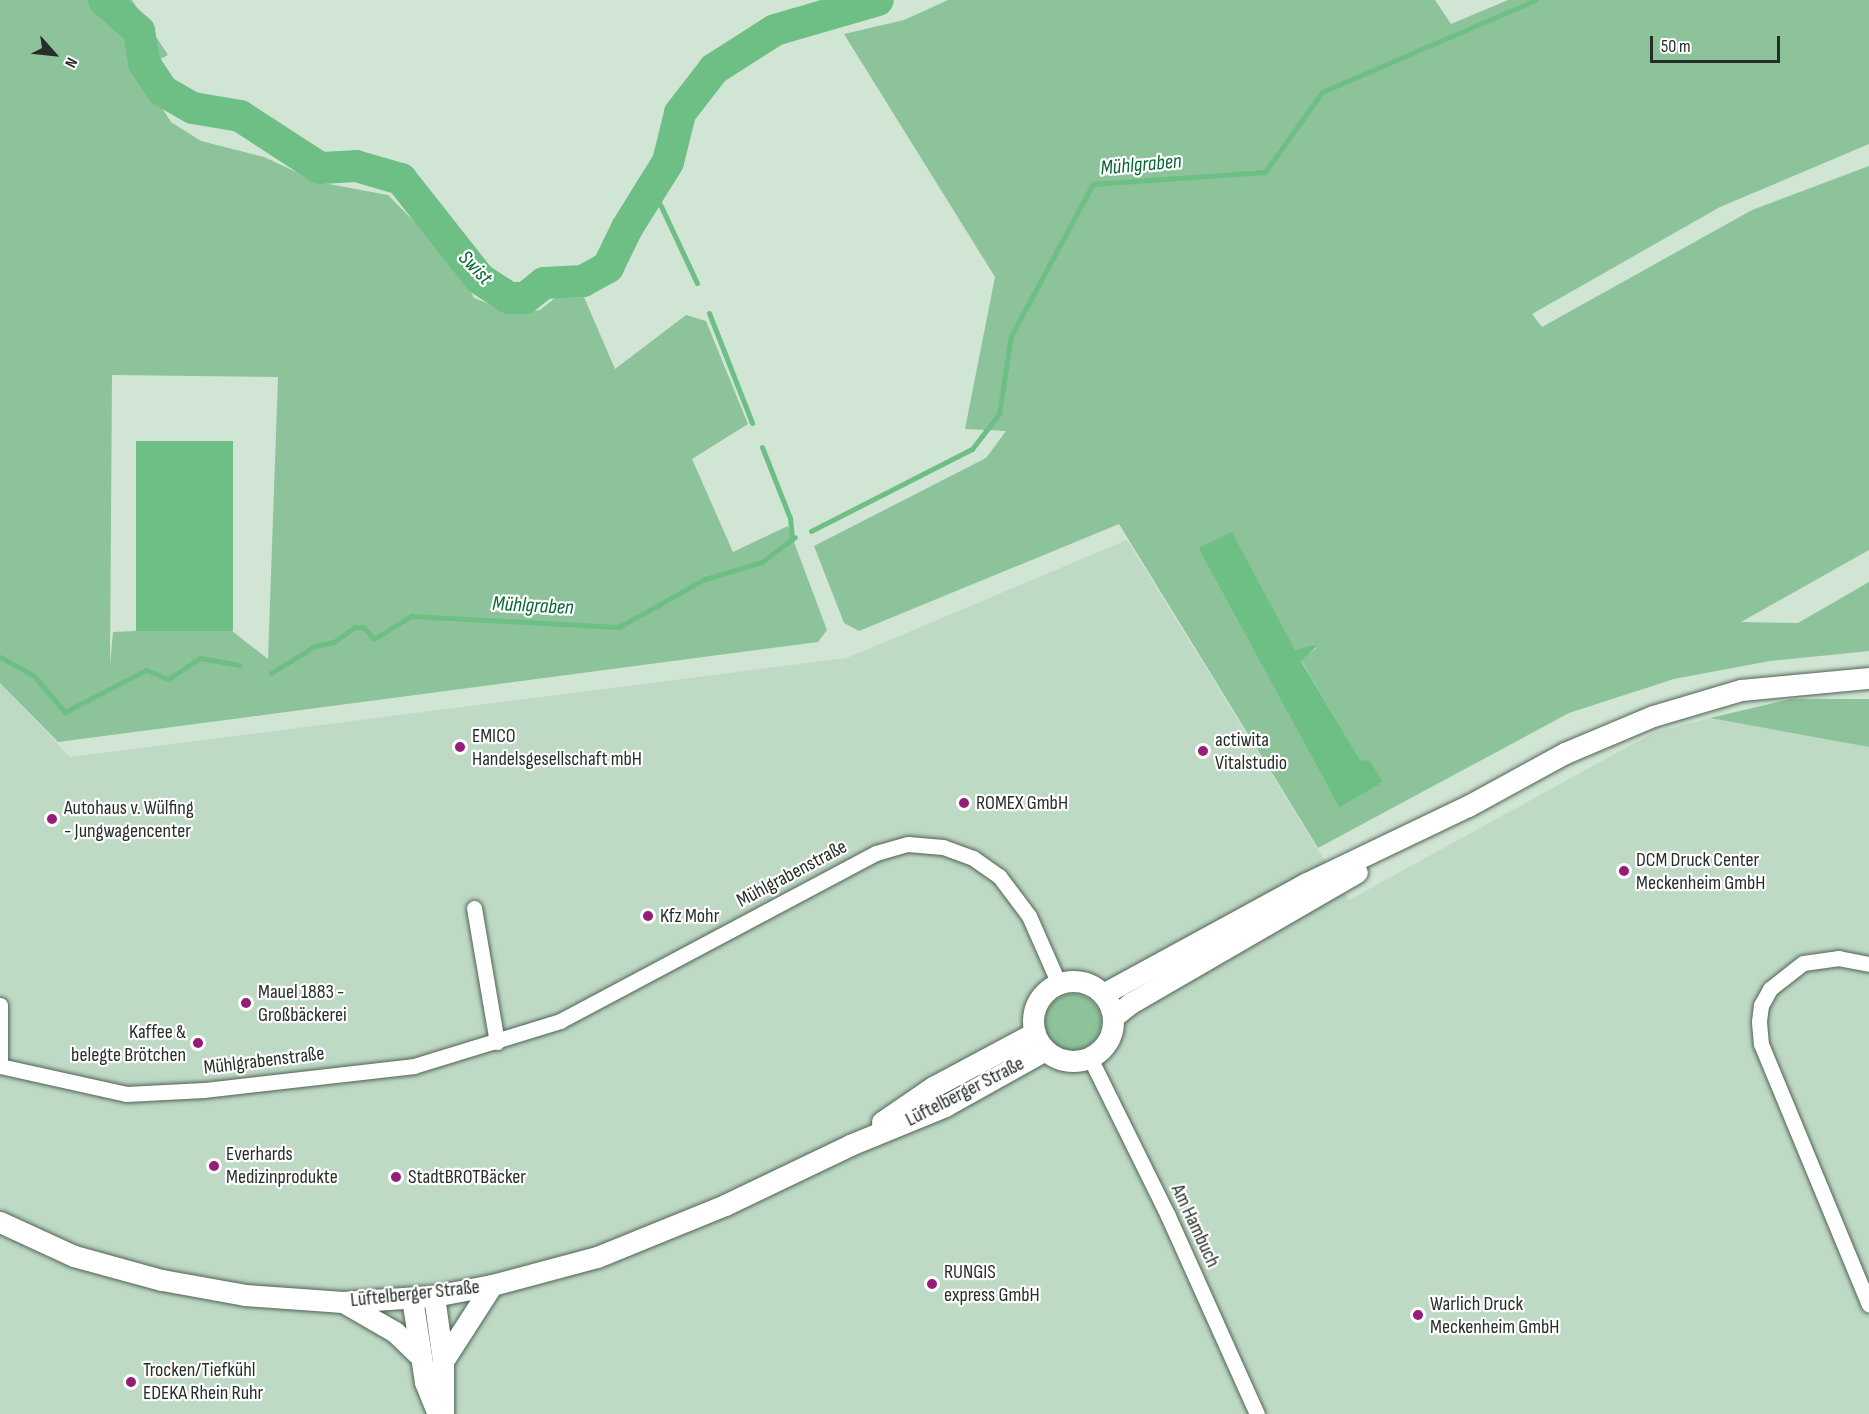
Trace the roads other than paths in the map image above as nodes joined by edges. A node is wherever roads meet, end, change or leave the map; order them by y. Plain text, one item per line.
1 (1869, 678) edge
2 (1468, 806) junction
3 (474, 908) dead end
4 (1869, 964) edge
5 (1059, 984) junction
6 (1102, 994) junction
7 (0, 1005) edge
8 (1113, 1017) junction
9 (497, 1042) junction
10 (1039, 1042) junction
11 (1090, 1058) junction
12 (0, 1059) edge
13 (0, 1066) edge
14 (0, 1222) edge
15 (492, 1285) junction
16 (434, 1296) junction
17 (412, 1298) junction
18 (343, 1302) junction
19 (1869, 1305) edge
20 (421, 1357) junction
21 (443, 1361) junction
22 (438, 1414) edge
23 (442, 1414) edge
24 (1257, 1414) edge

1 - 2 main road
2 - 6 main road
2 - 8 main road
3 - 9 street
4 - 19 street
5 - 6 main road
5 - 9 street, Mühlgrabenstraße
5 - 10 main road
6 - 8 main road
7 - 12 street
8 - 11 main road
9 - 13 street, Mühlgrabenstraße
10 - 11 main road
10 - 15 main road, Lüftelberger Straße
11 - 24 street, Am Hambuch
14 - 18 main road, Lüftelberger Straße
15 - 16 main road, Lüftelberger Straße
15 - 21 main road
16 - 17 main road, Lüftelberger Straße
16 - 21 main road
17 - 18 main road, Lüftelberger Straße
17 - 20 main road
18 - 20 main road
20 - 22 main road
21 - 23 main road

